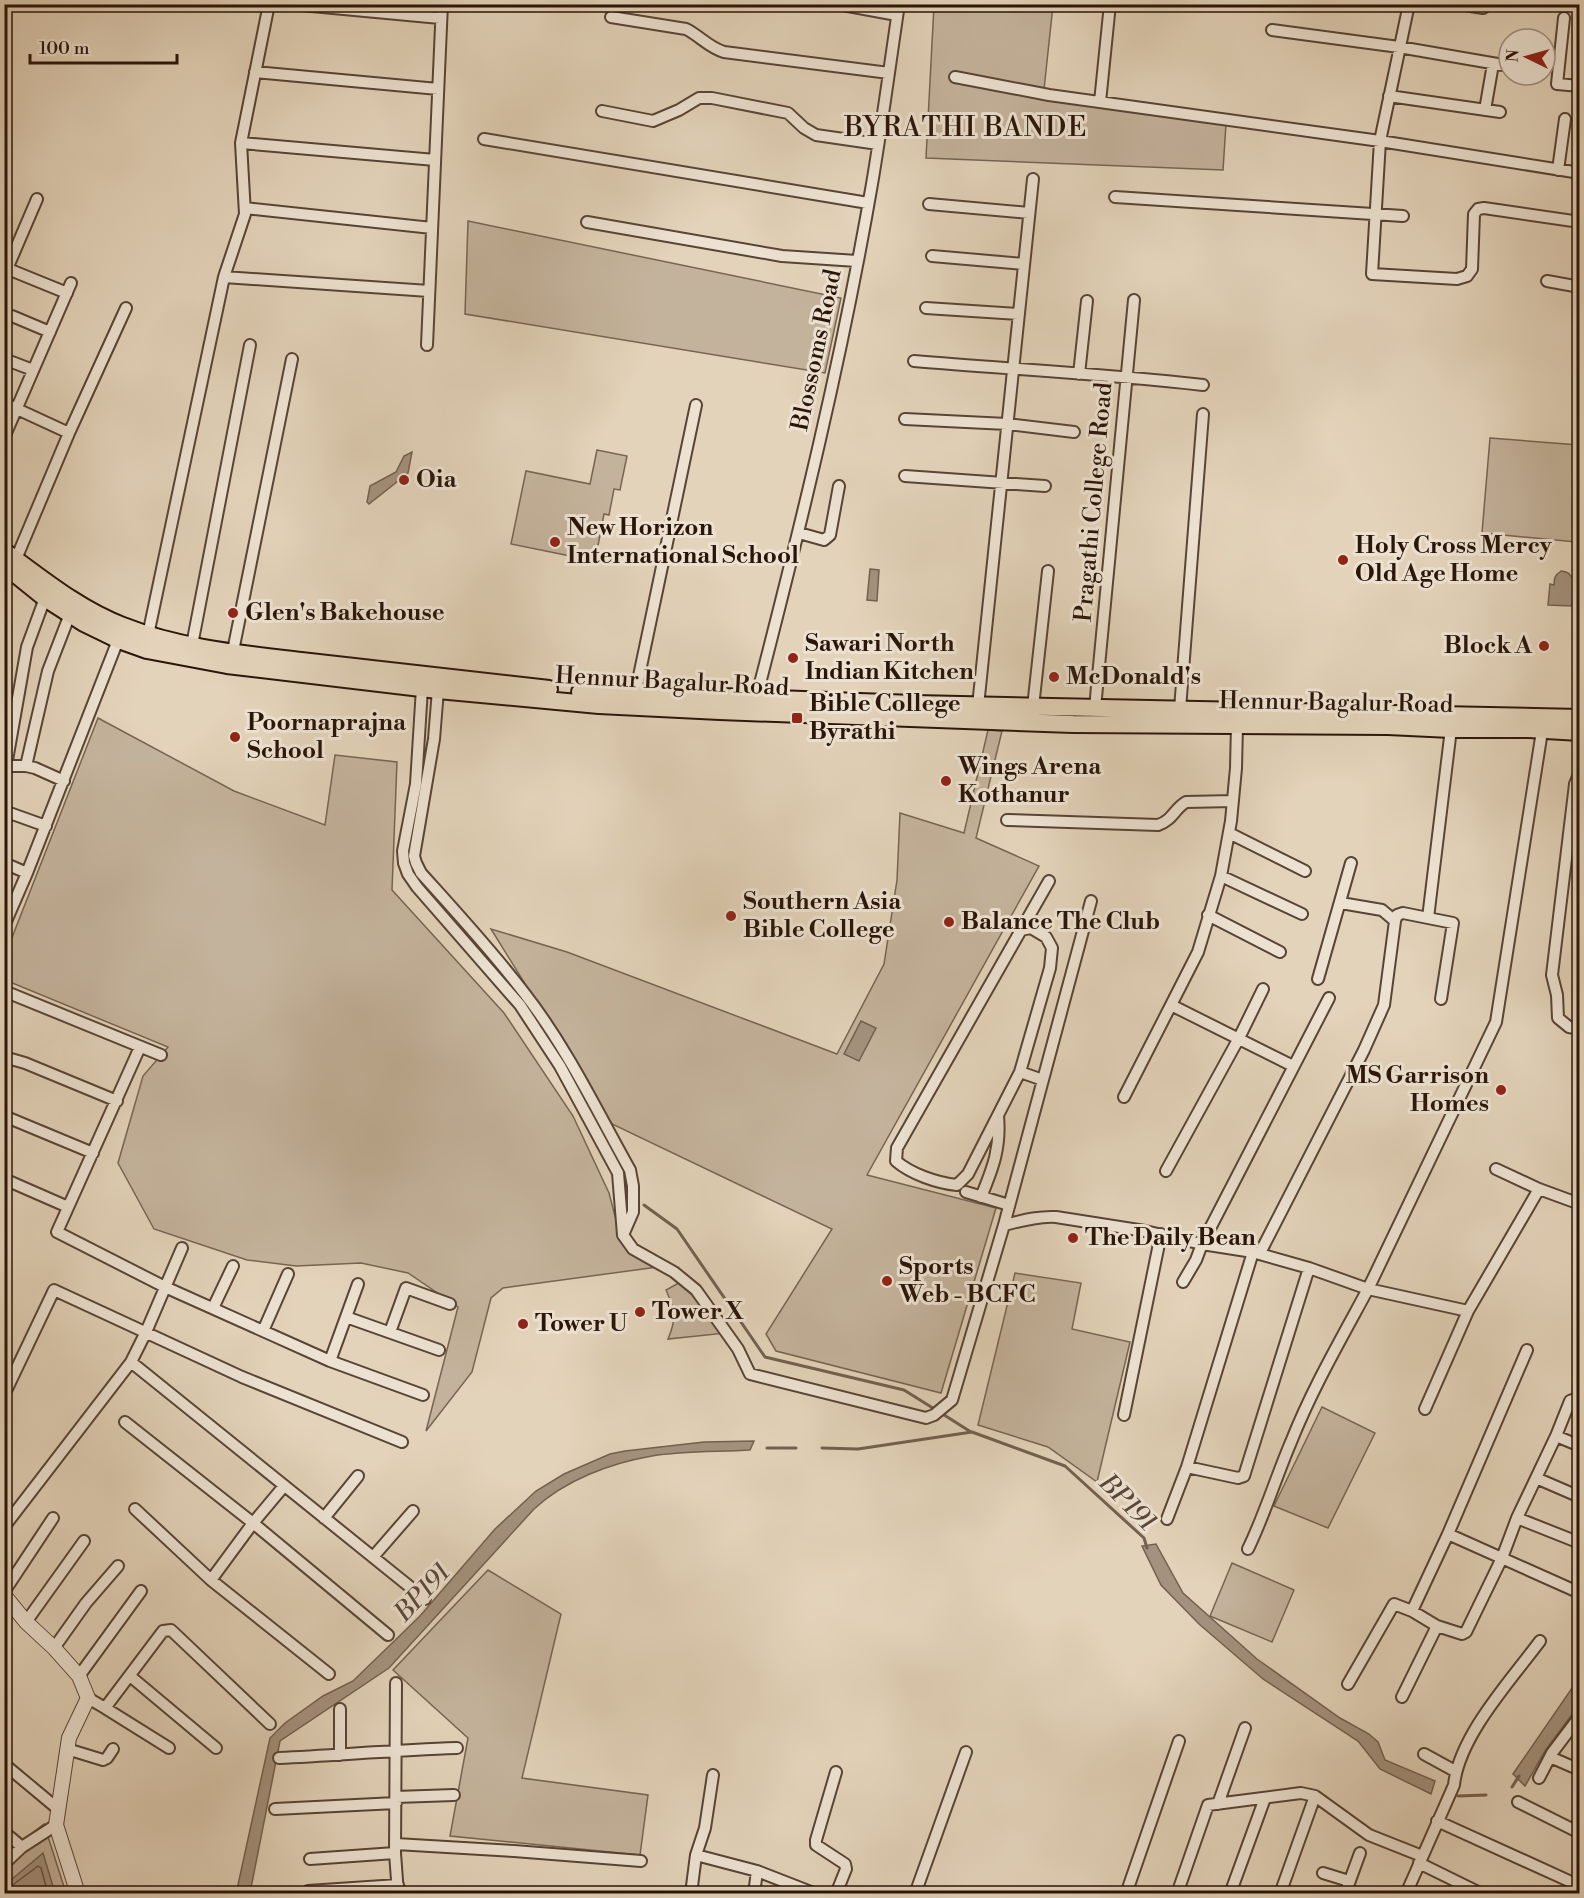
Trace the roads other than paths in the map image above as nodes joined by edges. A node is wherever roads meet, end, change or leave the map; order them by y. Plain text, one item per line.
1 (269, 4) edge
2 (290, 4) edge
3 (442, 4) edge
4 (837, 4) edge
5 (1110, 4) edge
6 (1408, 4) edge
7 (1458, 4) edge
8 (1488, 4) edge
9 (898, 10) edge
10 (611, 17) dead end
11 (440, 18) junction
12 (1563, 18) dead end
13 (1272, 30) dead end
14 (1400, 48) junction
15 (1493, 64) junction
16 (1497, 64) edge
17 (255, 72) junction
18 (888, 73) junction
19 (955, 77) dead end
20 (1580, 86) edge
21 (438, 89) junction
22 (1389, 96) junction
23 (1100, 102) junction
24 (1485, 110) junction
25 (602, 111) dead end
26 (1500, 112) dead end
27 (1565, 119) dead end
28 (484, 139) dead end
29 (1380, 141) junction
30 (241, 143) junction
31 (878, 144) junction
32 (435, 160) junction
33 (1558, 170) junction
34 (1580, 173) edge
35 (1033, 180) dead end
36 (1115, 197) dead end
37 (38, 199) dead end
38 (868, 203) junction
39 (929, 204) dead end
40 (245, 208) junction
41 (1029, 213) junction
42 (1376, 214) junction
43 (1403, 216) dead end
44 (586, 222) dead end
45 (1580, 222) edge
46 (432, 228) junction
47 (932, 256) dead end
48 (857, 261) junction
49 (1024, 264) junction
50 (6, 273) edge
51 (224, 277) junction
52 (1547, 282) dead end
53 (1580, 287) edge
54 (429, 291) junction
55 (1134, 300) dead end
56 (1087, 301) dead end
57 (126, 308) dead end
58 (926, 308) dead end
59 (1019, 314) junction
60 (12, 316) dead end
61 (50, 332) junction
62 (250, 345) dead end
63 (427, 345) dead end
64 (4, 359) edge
65 (292, 359) dead end
66 (914, 361) dead end
67 (1013, 369) junction
68 (33, 370) junction
69 (1079, 374) junction
70 (1126, 376) junction
71 (1203, 385) dead end
72 (4, 403) edge
73 (696, 405) dead end
74 (17, 409) junction
75 (1203, 414) dead end
76 (906, 419) dead end
77 (1007, 424) junction
78 (1074, 432) dead end
79 (6, 433) dead end
80 (69, 434) junction
81 (905, 476) dead end
82 (1001, 483) junction
83 (839, 486) dead end
84 (1045, 486) dead end
85 (799, 533) junction
86 (8, 565) edge
87 (1048, 571) dead end
88 (45, 598) junction
89 (70, 614) junction
90 (121, 633) junction
91 (148, 635) junction
92 (192, 645) junction
93 (232, 651) junction
94 (249, 661) junction
95 (430, 689) junction
96 (635, 695) junction
97 (756, 699) junction
98 (720, 705) junction
99 (978, 706) junction
100 (1033, 707) junction
101 (1095, 708) junction
102 (1180, 709) junction
103 (1580, 718) edge
104 (1543, 723) junction
105 (1237, 725) junction
106 (1451, 729) junction
107 (1580, 732) edge
108 (5, 766) edge
109 (26, 766) junction
110 (1580, 772) edge
111 (64, 781) junction
112 (1233, 801) junction
113 (4, 811) edge
114 (1007, 820) dead end
115 (46, 826) junction
116 (1229, 833) junction
117 (4, 863) edge
118 (1351, 863) dead end
119 (1305, 871) dead end
120 (27, 873) junction
121 (1221, 876) junction
122 (1049, 880) dead end
123 (445, 899) junction
124 (1091, 901) dead end
125 (1341, 903) junction
126 (434, 907) junction
127 (1302, 914) dead end
128 (1208, 915) junction
129 (1428, 918) junction
130 (6, 921) edge
131 (1395, 921) junction
132 (1021, 930) junction
133 (1280, 952) dead end
134 (1318, 979) dead end
135 (1263, 989) dead end
136 (4, 991) edge
137 (1329, 998) dead end
138 (1441, 999) dead end
139 (1171, 1005) junction
140 (1580, 1029) edge
141 (1239, 1038) junction
142 (140, 1047) junction
143 (161, 1055) dead end
144 (4, 1057) edge
145 (1293, 1066) junction
146 (1020, 1072) junction
147 (1043, 1080) junction
148 (1125, 1097) dead end
149 (117, 1101) junction
150 (998, 1115) junction
151 (4, 1116) edge
152 (93, 1153) junction
153 (1496, 1169) dead end
154 (1166, 1172) dead end
155 (4, 1179) edge
156 (1539, 1189) junction
157 (966, 1192) dead end
158 (981, 1197) junction
159 (1578, 1200) edge
160 (1010, 1205) junction
161 (68, 1207) junction
162 (1004, 1225) junction
163 (1161, 1234) junction
164 (623, 1235) junction
165 (1202, 1244) junction
166 (182, 1248) dead end
167 (1256, 1253) junction
168 (233, 1266) dead end
169 (1309, 1268) junction
170 (288, 1274) dead end
171 (1182, 1282) dead end
172 (358, 1284) dead end
173 (165, 1287) junction
174 (1368, 1289) junction
175 (450, 1304) dead end
176 (213, 1308) junction
177 (1468, 1311) junction
178 (346, 1317) junction
179 (263, 1331) junction
180 (146, 1332) junction
181 (390, 1332) junction
182 (439, 1350) dead end
183 (1527, 1350) dead end
184 (330, 1361) junction
185 (131, 1362) junction
186 (4, 1395) edge
187 (423, 1395) dead end
188 (1580, 1400) edge
189 (1425, 1409) dead end
190 (1124, 1415) dead end
191 (125, 1422) dead end
192 (1556, 1436) junction
193 (402, 1442) dead end
194 (1580, 1446) edge
195 (1187, 1467) junction
196 (358, 1476) dead end
197 (1536, 1478) junction
198 (284, 1486) junction
199 (1580, 1497) edge
200 (135, 1509) dead end
201 (413, 1511) dead end
202 (53, 1518) dead end
203 (324, 1518) junction
204 (1517, 1518) junction
205 (1167, 1519) dead end
206 (253, 1523) junction
207 (4, 1527) edge
208 (1448, 1534) junction
209 (84, 1541) dead end
210 (1580, 1543) edge
211 (1248, 1549) dead end
212 (373, 1557) junction
213 (1502, 1558) junction
214 (118, 1566) dead end
215 (211, 1580) junction
216 (141, 1591) dead end
217 (4, 1593) edge
218 (1580, 1593) edge
219 (425, 1599) dead end
220 (1412, 1611) junction
221 (26, 1622) junction
222 (1437, 1626) junction
223 (388, 1635) dead end
224 (1540, 1641) dead end
225 (54, 1648) junction
226 (329, 1674) dead end
227 (79, 1676) junction
228 (130, 1676) junction
229 (396, 1683) dead end
230 (1348, 1684) dead end
231 (1402, 1697) dead end
232 (88, 1698) junction
233 (105, 1708) junction
234 (340, 1709) dead end
235 (1580, 1716) edge
236 (270, 1724) dead end
237 (1245, 1728) dead end
238 (1179, 1741) dead end
239 (169, 1748) dead end
240 (216, 1748) dead end
241 (457, 1748) dead end
242 (67, 1749) junction
243 (113, 1749) dead end
244 (396, 1750) junction
245 (966, 1752) dead end
246 (1424, 1754) dead end
247 (340, 1755) junction
248 (1550, 1756) junction
249 (279, 1758) dead end
250 (4, 1764) edge
251 (1455, 1770) junction
252 (1580, 1770) edge
253 (836, 1772) dead end
254 (713, 1775) dead end
255 (1539, 1778) dead end
256 (454, 1795) dead end
257 (1315, 1796) junction
258 (1265, 1798) junction
259 (396, 1800) junction
260 (1518, 1802) dead end
261 (1218, 1804) junction
262 (58, 1809) junction
263 (275, 1809) dead end
264 (1437, 1821) junction
265 (56, 1825) junction
266 (4, 1832) edge
267 (1580, 1833) edge
268 (22, 1847) junction
269 (395, 1849) junction
270 (1360, 1852) dead end
271 (696, 1855) junction
272 (310, 1859) dead end
273 (1420, 1859) junction
274 (641, 1861) dead end
275 (4, 1864) edge
276 (758, 1871) junction
277 (1323, 1873) dead end
278 (1349, 1881) junction
279 (1580, 1886) edge
280 (398, 1889) edge
281 (308, 1891) dead end
282 (78, 1893) edge
283 (691, 1893) edge
284 (754, 1893) edge
285 (816, 1893) edge
286 (836, 1893) edge
287 (915, 1893) edge
288 (1125, 1893) edge
289 (1177, 1893) edge
290 (1230, 1893) edge
291 (1280, 1893) edge
292 (1345, 1893) edge
293 (1406, 1893) edge
294 (1482, 1893) edge

1 - 17 street
2 - 11 street
3 - 11 street
4 - 9 street
5 - 23 street
6 - 14 street
7 - 8 street
9 - 18 street, Blossoms Road
10 - 18 street
11 - 21 street
12 - 20 street
13 - 14 street
14 - 15 street
14 - 22 street
15 - 16 street
15 - 24 street
17 - 21 street
17 - 30 street
18 - 31 street, Blossoms Road
19 - 23 street
21 - 32 street
22 - 24 street
22 - 29 street
23 - 29 street
24 - 26 street
25 - 31 street
27 - 33 street
28 - 38 street
29 - 33 street
29 - 42 street
30 - 32 street
30 - 40 street
31 - 38 street, Blossoms Road
32 - 46 street
33 - 34 street
35 - 41 street
36 - 42 street
37 - 50 street
38 - 48 street, Blossoms Road
39 - 41 street
40 - 46 street
40 - 51 street
41 - 49 street
42 - 43 street
42 - 45 street
44 - 48 street
46 - 54 street
47 - 49 street
48 - 85 street, Blossoms Road
49 - 59 street
50 - 61 street
51 - 54 street
51 - 91 street
52 - 53 street
54 - 63 street
55 - 70 street, Pragathi College Road
56 - 69 street
57 - 80 street
58 - 59 street
59 - 67 street
60 - 61 street
61 - 68 street
62 - 92 street
64 - 68 street
65 - 93 street
66 - 67 street
67 - 69 street
67 - 77 street
68 - 74 street
69 - 70 street
70 - 71 street
70 - 101 street, Pragathi College Road
72 - 74 street
73 - 96 street
74 - 79 street
74 - 80 street
75 - 102 street
76 - 77 street
77 - 78 street
77 - 82 street
80 - 86 street
81 - 82 street
82 - 84 street
82 - 99 street
83 - 85 street
85 - 97 street, Blossoms Road
86 - 88 main road, Hennur Bagalur Road
86 - 90 main road, Hennur Bagalur Road
87 - 100 street
88 - 89 main road, Hennur Bagalur Road
88 - 108 street
89 - 90 main road, Hennur Bagalur Road
89 - 109 street
90 - 91 main road, Hennur Bagalur Road
90 - 94 main road, Hennur Bagalur Road
90 - 111 street
91 - 92 main road, Hennur Bagalur Road
92 - 93 main road, Hennur Bagalur Road
93 - 94 main road, Hennur Bagalur Road
94 - 95 main road, Hennur Bagalur Road
94 - 96 main road, Hennur Bagalur Road
95 - 98 main road, Hennur Bagalur Road
95 - 123 street
95 - 126 street
96 - 98 main road, Hennur Bagalur Road
97 - 98 main road, Hennur Bagalur Road
97 - 99 main road, Hennur Bagalur Road
98 - 105 main road, Hennur Bagalur Road
99 - 100 main road, Hennur Bagalur Road
100 - 101 main road, Hennur Bagalur Road
101 - 102 main road, Hennur Bagalur Road
102 - 104 main road, Hennur Bagalur Road
103 - 104 main road, Hennur Bagalur Road
104 - 106 main road, Hennur Bagalur Road
104 - 107 main road, Hennur Bagalur Road
104 - 174 street
105 - 106 main road, Hennur Bagalur Road
105 - 112 street
106 - 129 street
108 - 109 street
109 - 111 street
110 - 140 street
111 - 115 street
112 - 114 street
112 - 116 street
113 - 115 street
115 - 120 street
116 - 119 street
116 - 121 street
117 - 120 street
118 - 125 street
120 - 130 street
121 - 127 street
121 - 128 street
122 - 132 street
123 - 126 street
123 - 164 street
124 - 147 street
125 - 131 street
125 - 134 street
126 - 164 street
128 - 133 street
128 - 139 street
129 - 131 street
129 - 138 street
131 - 167 street
132 - 146 street
132 - 150 street
135 - 141 street
136 - 142 street
137 - 145 street
139 - 141 street
139 - 148 street
141 - 145 street
141 - 154 street
142 - 143 street
142 - 149 street
144 - 149 street
145 - 165 street
146 - 147 street
146 - 150 street
147 - 160 street
149 - 152 street
150 - 158 street
151 - 152 street
152 - 161 street
153 - 156 street
155 - 161 street
156 - 159 street
156 - 177 street
157 - 158 street
158 - 160 street
160 - 162 street
161 - 173 street
162 - 163 street
162 - 164 street
163 - 165 street
163 - 190 street
165 - 167 street
165 - 171 street
166 - 173 street
167 - 169 street
167 - 195 street
168 - 176 street
169 - 174 street
169 - 195 street
170 - 179 street
172 - 178 street
173 - 176 street
173 - 180 street
174 - 177 street
174 - 211 street
175 - 181 street
176 - 179 street
177 - 189 street
178 - 181 street
178 - 184 street
179 - 184 street
180 - 185 street
180 - 186 street
180 - 193 street
181 - 182 street
183 - 208 street
184 - 187 street
185 - 198 street
185 - 207 street
188 - 192 street
191 - 206 street
192 - 194 street
192 - 197 street
195 - 205 street
196 - 203 street
197 - 199 street
197 - 204 street
198 - 203 street
198 - 206 street
200 - 215 street
201 - 212 street
202 - 217 street
203 - 212 street
204 - 210 street
204 - 213 street
206 - 215 street
206 - 223 street
208 - 213 street
208 - 220 street
209 - 221 street
212 - 219 street
213 - 218 street
213 - 222 street
214 - 225 street
215 - 226 street
216 - 227 street
217 - 221 street
220 - 222 street
220 - 230 street
221 - 225 street
222 - 231 street
224 - 251 street
225 - 227 street
227 - 232 street
228 - 233 street
228 - 236 street
228 - 240 street
229 - 244 street
232 - 233 street
232 - 242 street
233 - 239 street
234 - 247 street
235 - 248 street
237 - 261 street
238 - 288 street
241 - 244 street
242 - 243 street
242 - 262 street
244 - 247 street
244 - 259 street
245 - 287 street
246 - 251 street
247 - 249 street
248 - 252 street
248 - 255 street
250 - 262 street
251 - 264 street
253 - 286 street
254 - 271 street
256 - 259 street
257 - 258 street
257 - 273 street
257 - 291 street
258 - 261 street
258 - 290 street
259 - 263 street
259 - 269 street
260 - 267 street
261 - 289 street
262 - 265 street
264 - 273 street
264 - 279 street
265 - 268 street
265 - 282 street
266 - 268 street
268 - 275 street
269 - 272 street
269 - 274 street
269 - 280 street
270 - 278 street
271 - 276 street
271 - 283 street
273 - 293 street
273 - 294 street
276 - 284 street
276 - 285 street
277 - 278 street
278 - 292 street
280 - 281 street

